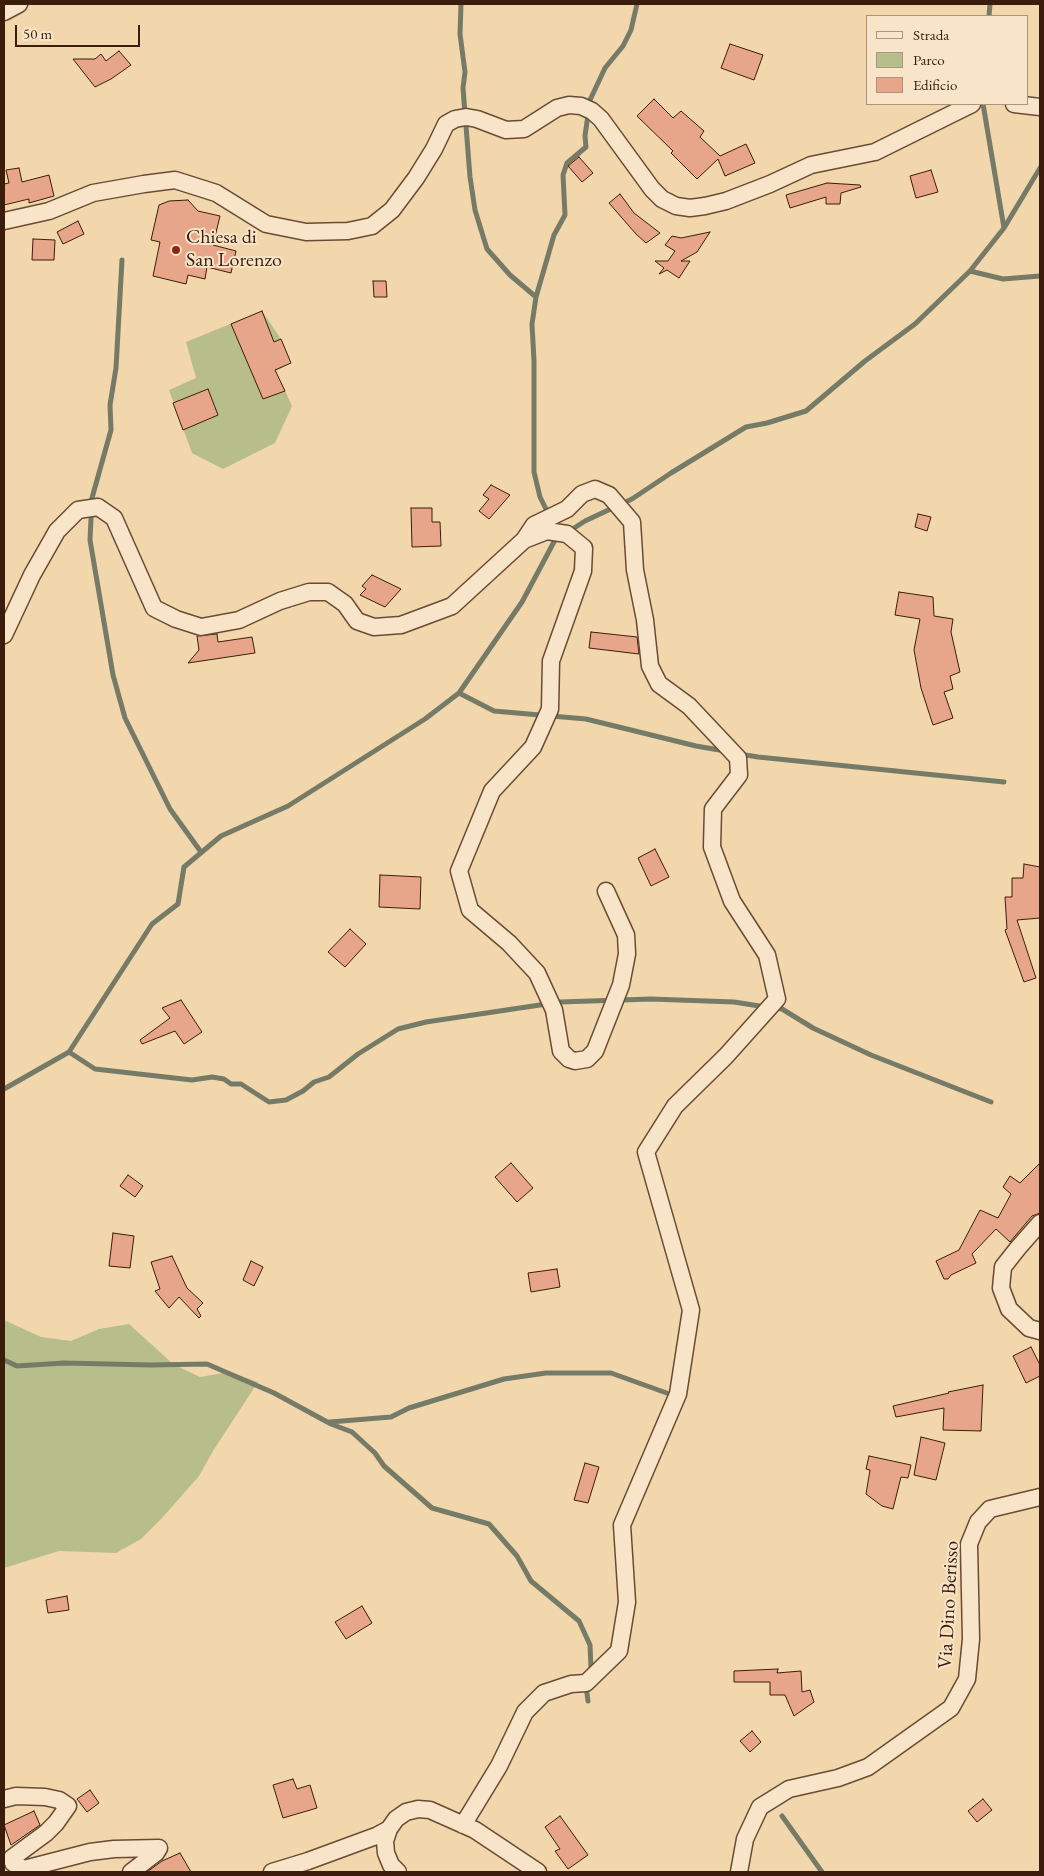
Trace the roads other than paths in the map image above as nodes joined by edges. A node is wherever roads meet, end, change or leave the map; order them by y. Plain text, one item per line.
1 (19, 4) edge
2 (4, 12) edge
3 (970, 105) edge
4 (1023, 105) edge
5 (1040, 107) edge
6 (4, 221) edge
7 (524, 540) junction
8 (4, 636) edge
9 (606, 891) dead end
10 (1040, 1223) edge
11 (1040, 1331) edge
12 (1040, 1497) edge
13 (4, 1799) edge
14 (463, 1825) junction
15 (389, 1829) junction
16 (131, 1872) edge
17 (272, 1872) edge
18 (398, 1872) edge
19 (538, 1872) edge
20 (739, 1872) edge

1 - 2 street
3 - 6 street
4 - 5 street
7 - 8 street
7 - 9 street
7 - 14 street
10 - 11 street
12 - 20 street, Via Dino Berisso
13 - 16 street
14 - 15 street
14 - 19 street
15 - 17 street
15 - 18 street

